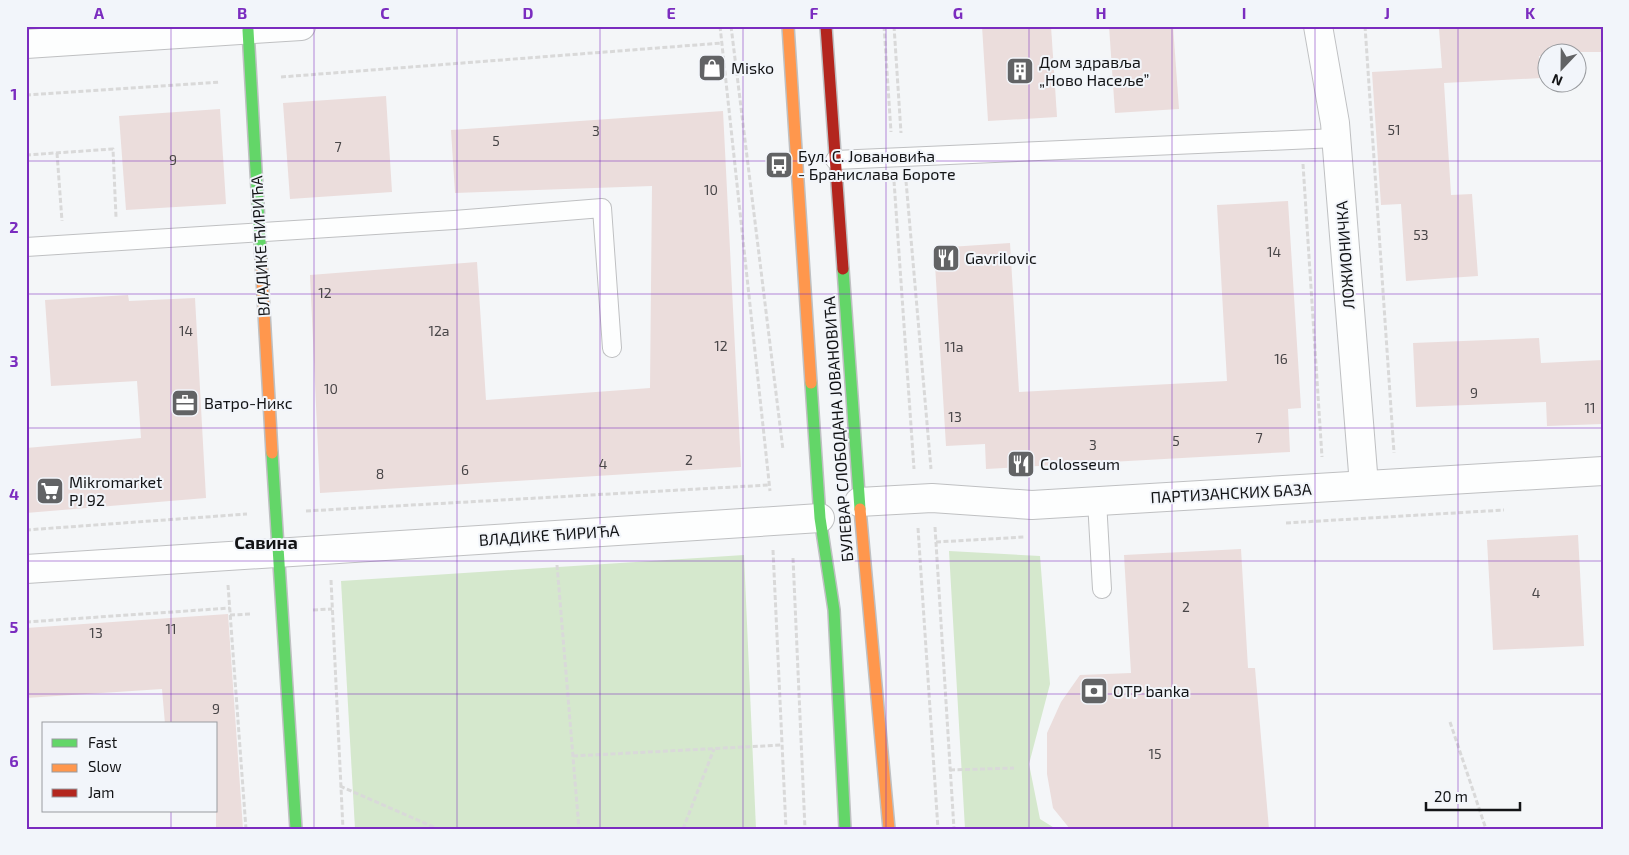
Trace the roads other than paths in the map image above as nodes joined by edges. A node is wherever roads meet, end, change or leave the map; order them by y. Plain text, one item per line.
1 (301, 26) edge
2 (788, 26) edge
3 (826, 26) edge
4 (1318, 26) edge
5 (248, 30) junction
6 (26, 44) edge
7 (1336, 138) junction
8 (835, 160) junction
9 (259, 231) junction
10 (26, 247) edge
11 (612, 348) dead end
12 (1603, 471) edge
13 (1364, 485) junction
14 (1097, 501) junction
15 (859, 502) junction
16 (820, 518) junction
17 (278, 552) junction
18 (26, 569) edge
19 (1102, 589) dead end
20 (296, 829) edge
21 (845, 829) edge
22 (889, 829) edge

1 - 5 street
2 - 16 street, БУЛЕВАР СЛОБОДАНА ЈОВАНОВИЋА
3 - 8 street, БУЛЕВАР СЛОБОДАНА ЈОВАНОВИЋА
4 - 7 street, ЛОЖИОНИЧКА
5 - 6 street
5 - 9 street, ВЛАДИКЕ ЋИРИЋА
7 - 8 lane
7 - 13 street, ЛОЖИОНИЧКА
8 - 15 street, БУЛЕВАР СЛОБОДАНА ЈОВАНОВИЋА
9 - 10 lane
9 - 11 lane
9 - 17 street, ВЛАДИКЕ ЋИРИЋА
12 - 13 street, ПАРТИЗАНСКИХ БАЗА
13 - 14 street, ПАРТИЗАНСКИХ БАЗА
14 - 15 street, ПАРТИЗАНСКИХ БАЗА
14 - 19 lane
15 - 22 street, БУЛЕВАР СЛОБОДАНА ЈОВАНОВИЋА
16 - 17 street, ВЛАДИКЕ ЋИРИЋА
16 - 21 street, БУЛЕВАР СЛОБОДАНА ЈОВАНОВИЋА
17 - 18 street, ВЛАДИКЕ ЋИРИЋА
17 - 20 street, ВЛАДИКЕ ЋИРИЋА

